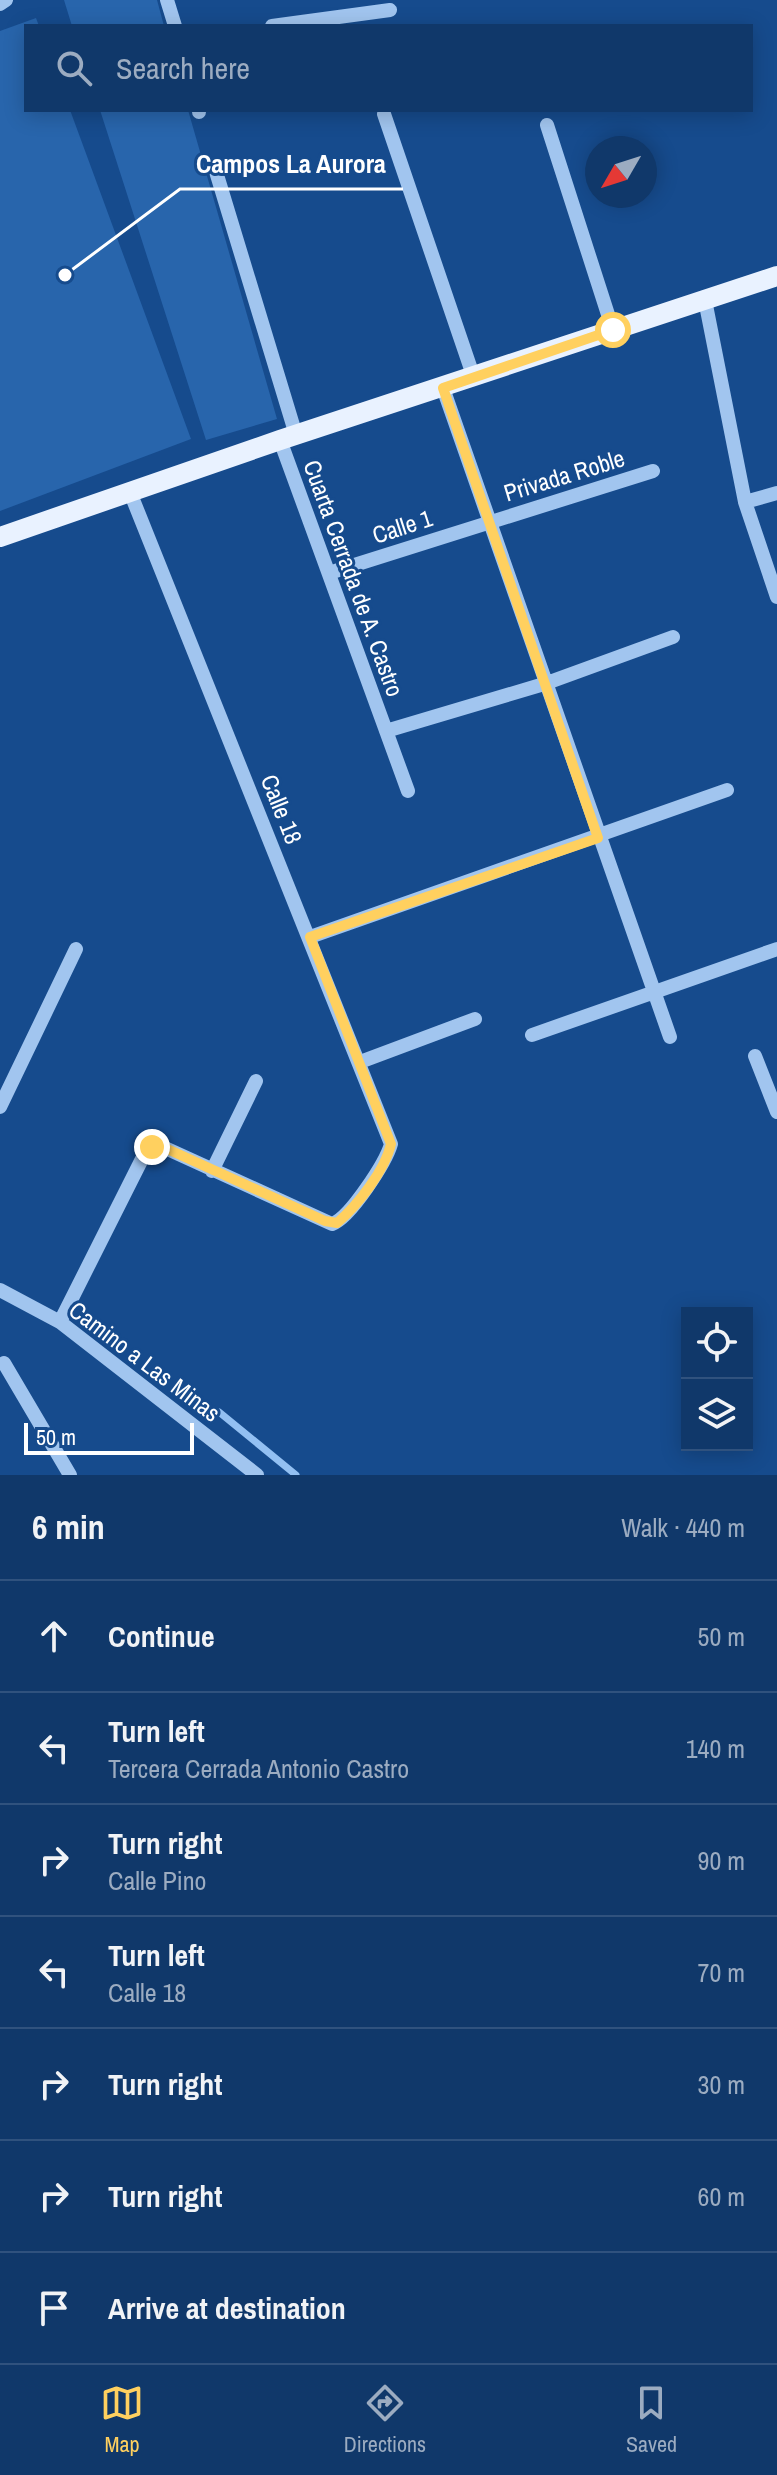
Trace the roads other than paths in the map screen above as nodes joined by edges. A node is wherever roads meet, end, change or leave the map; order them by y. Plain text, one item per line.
1 (6, 0) edge
2 (167, 0) edge
3 (0, 4) edge
4 (390, 10) dead end
5 (174, 24) edge
6 (287, 24) edge
7 (384, 114) dead end
8 (547, 125) dead end
9 (214, 165) dead end
10 (777, 276) edge
11 (705, 300) junction
12 (613, 330) junction
13 (474, 378) junction
14 (443, 388) junction
15 (288, 438) junction
16 (653, 471) dead end
17 (130, 492) junction
18 (777, 493) edge
19 (745, 502) junction
20 (489, 522) junction
21 (0, 537) edge
22 (329, 573) junction
23 (777, 597) edge
24 (673, 637) dead end
25 (544, 684) junction
26 (386, 731) junction
27 (727, 790) dead end
28 (408, 791) dead end
29 (598, 838) junction
30 (310, 937) junction
31 (76, 949) dead end
32 (777, 949) edge
33 (653, 990) junction
34 (475, 1019) dead end
35 (532, 1035) dead end
36 (670, 1037) dead end
37 (755, 1056) dead end
38 (360, 1062) junction
39 (256, 1081) dead end
40 (0, 1107) edge
41 (777, 1112) edge
42 (212, 1171) junction
43 (0, 1290) edge
44 (60, 1322) junction
45 (4, 1363) dead end
46 (254, 1474) edge
47 (70, 1475) edge

1 - 3 street
2 - 5 street
4 - 6 street
7 - 13 street
8 - 12 street
9 - 15 street, Cuarta Cerrada de A. Castro
10 - 11 main road
11 - 12 main road
11 - 19 street
12 - 13 main road
13 - 14 main road
14 - 15 main road
14 - 20 street
15 - 17 main road
15 - 22 street, Cuarta Cerrada de A. Castro
16 - 20 street, Privada Roble
17 - 21 main road
17 - 30 street, Calle 18
18 - 19 street
19 - 23 street
20 - 22 street, Calle 1
20 - 25 street
22 - 26 street, Cuarta Cerrada de A. Castro
24 - 25 street
25 - 26 street
25 - 29 street
26 - 28 street, Cuarta Cerrada de A. Castro
27 - 29 street
29 - 30 street
29 - 33 street
30 - 38 street, Calle 18
31 - 40 street
32 - 33 street
33 - 35 street
33 - 36 street
34 - 38 street
37 - 41 street
38 - 42 street, Calle 18
39 - 42 street
42 - 44 street
43 - 44 street, Camino a Las Minas
44 - 46 street, Camino a Las Minas
45 - 47 street

